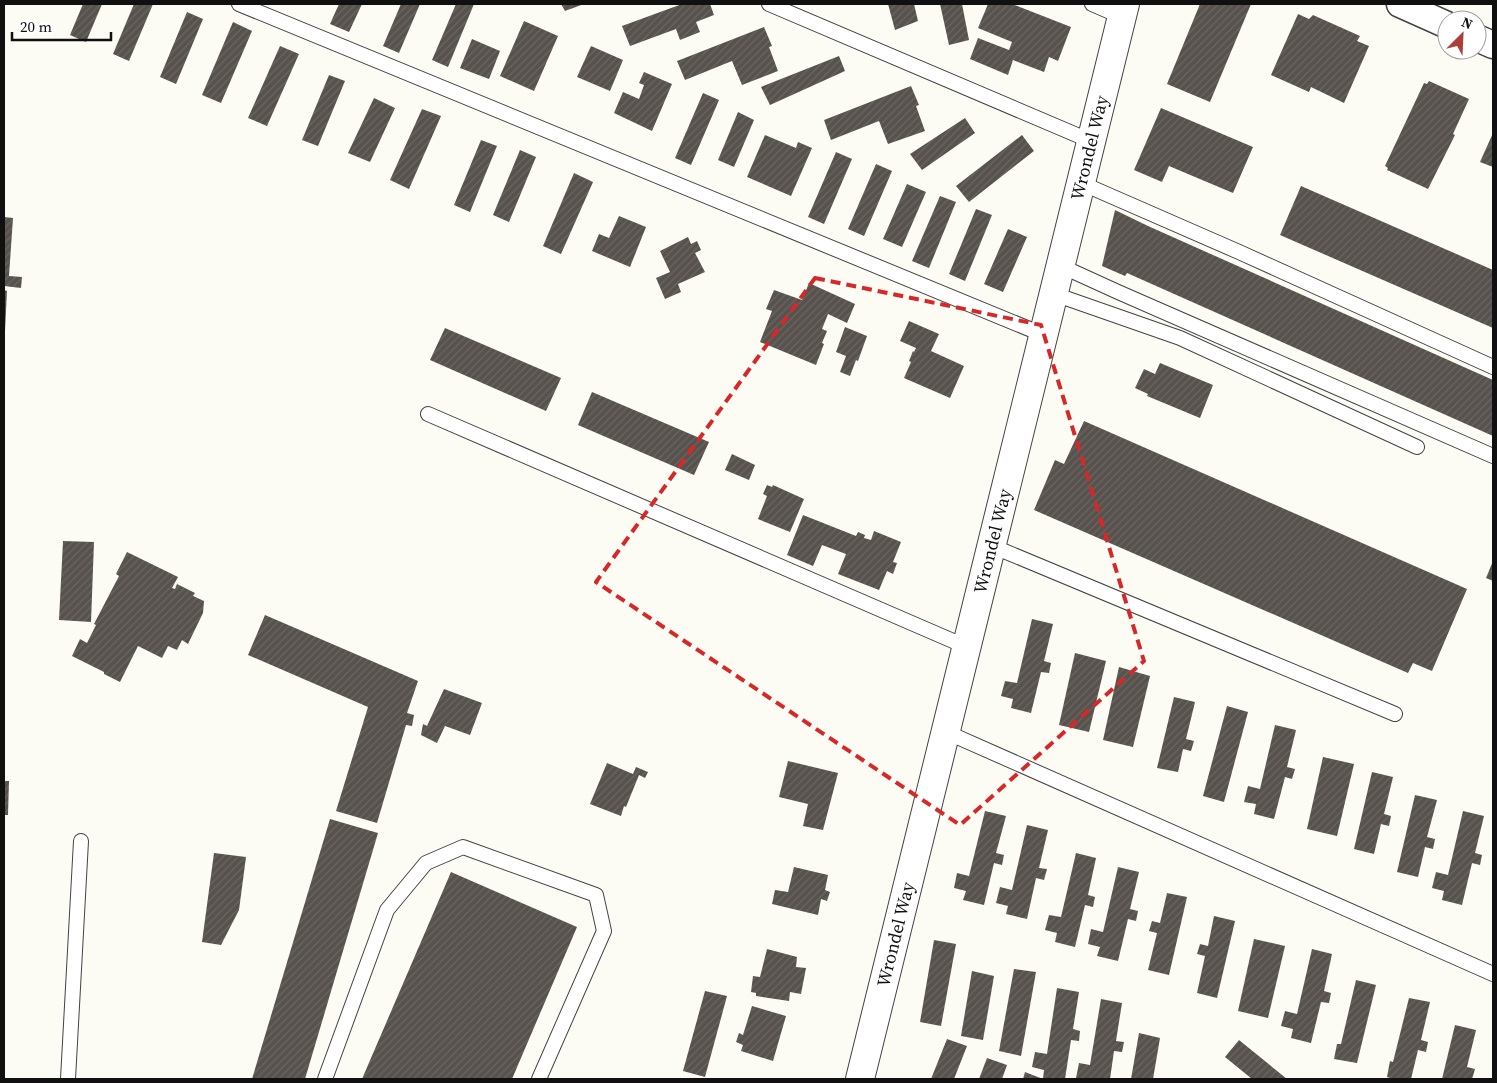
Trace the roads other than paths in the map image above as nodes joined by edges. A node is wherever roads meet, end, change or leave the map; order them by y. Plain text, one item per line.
1 (239, 4) edge
2 (769, 4) edge
3 (1092, 4) edge
4 (1400, 4) edge
5 (1124, 10) edge
6 (1437, 21) edge
7 (1091, 142) junction
8 (1081, 183) junction
9 (1061, 266) junction
10 (1054, 294) junction
11 (1044, 334) junction
12 (1493, 367) edge
13 (428, 414) dead end
14 (1417, 447) dead end
15 (1493, 456) edge
16 (992, 546) junction
17 (968, 646) junction
18 (1395, 714) dead end
19 (946, 732) junction
20 (81, 841) dead end
21 (1493, 974) edge
22 (68, 1079) edge
23 (325, 1079) edge
24 (539, 1079) edge
25 (860, 1079) edge

1 - 11 lane
2 - 7 lane
3 - 5 lane
4 - 6 street
5 - 7 street, Wrondel Way
7 - 8 street, Wrondel Way
8 - 9 street, Wrondel Way
8 - 12 lane
9 - 10 street, Wrondel Way
9 - 15 lane
10 - 11 street, Wrondel Way
10 - 14 lane
11 - 16 street, Wrondel Way
13 - 17 lane
16 - 17 street, Wrondel Way
16 - 18 lane
17 - 19 street, Wrondel Way
19 - 21 lane
19 - 25 street, Wrondel Way
20 - 22 lane
23 - 24 lane

